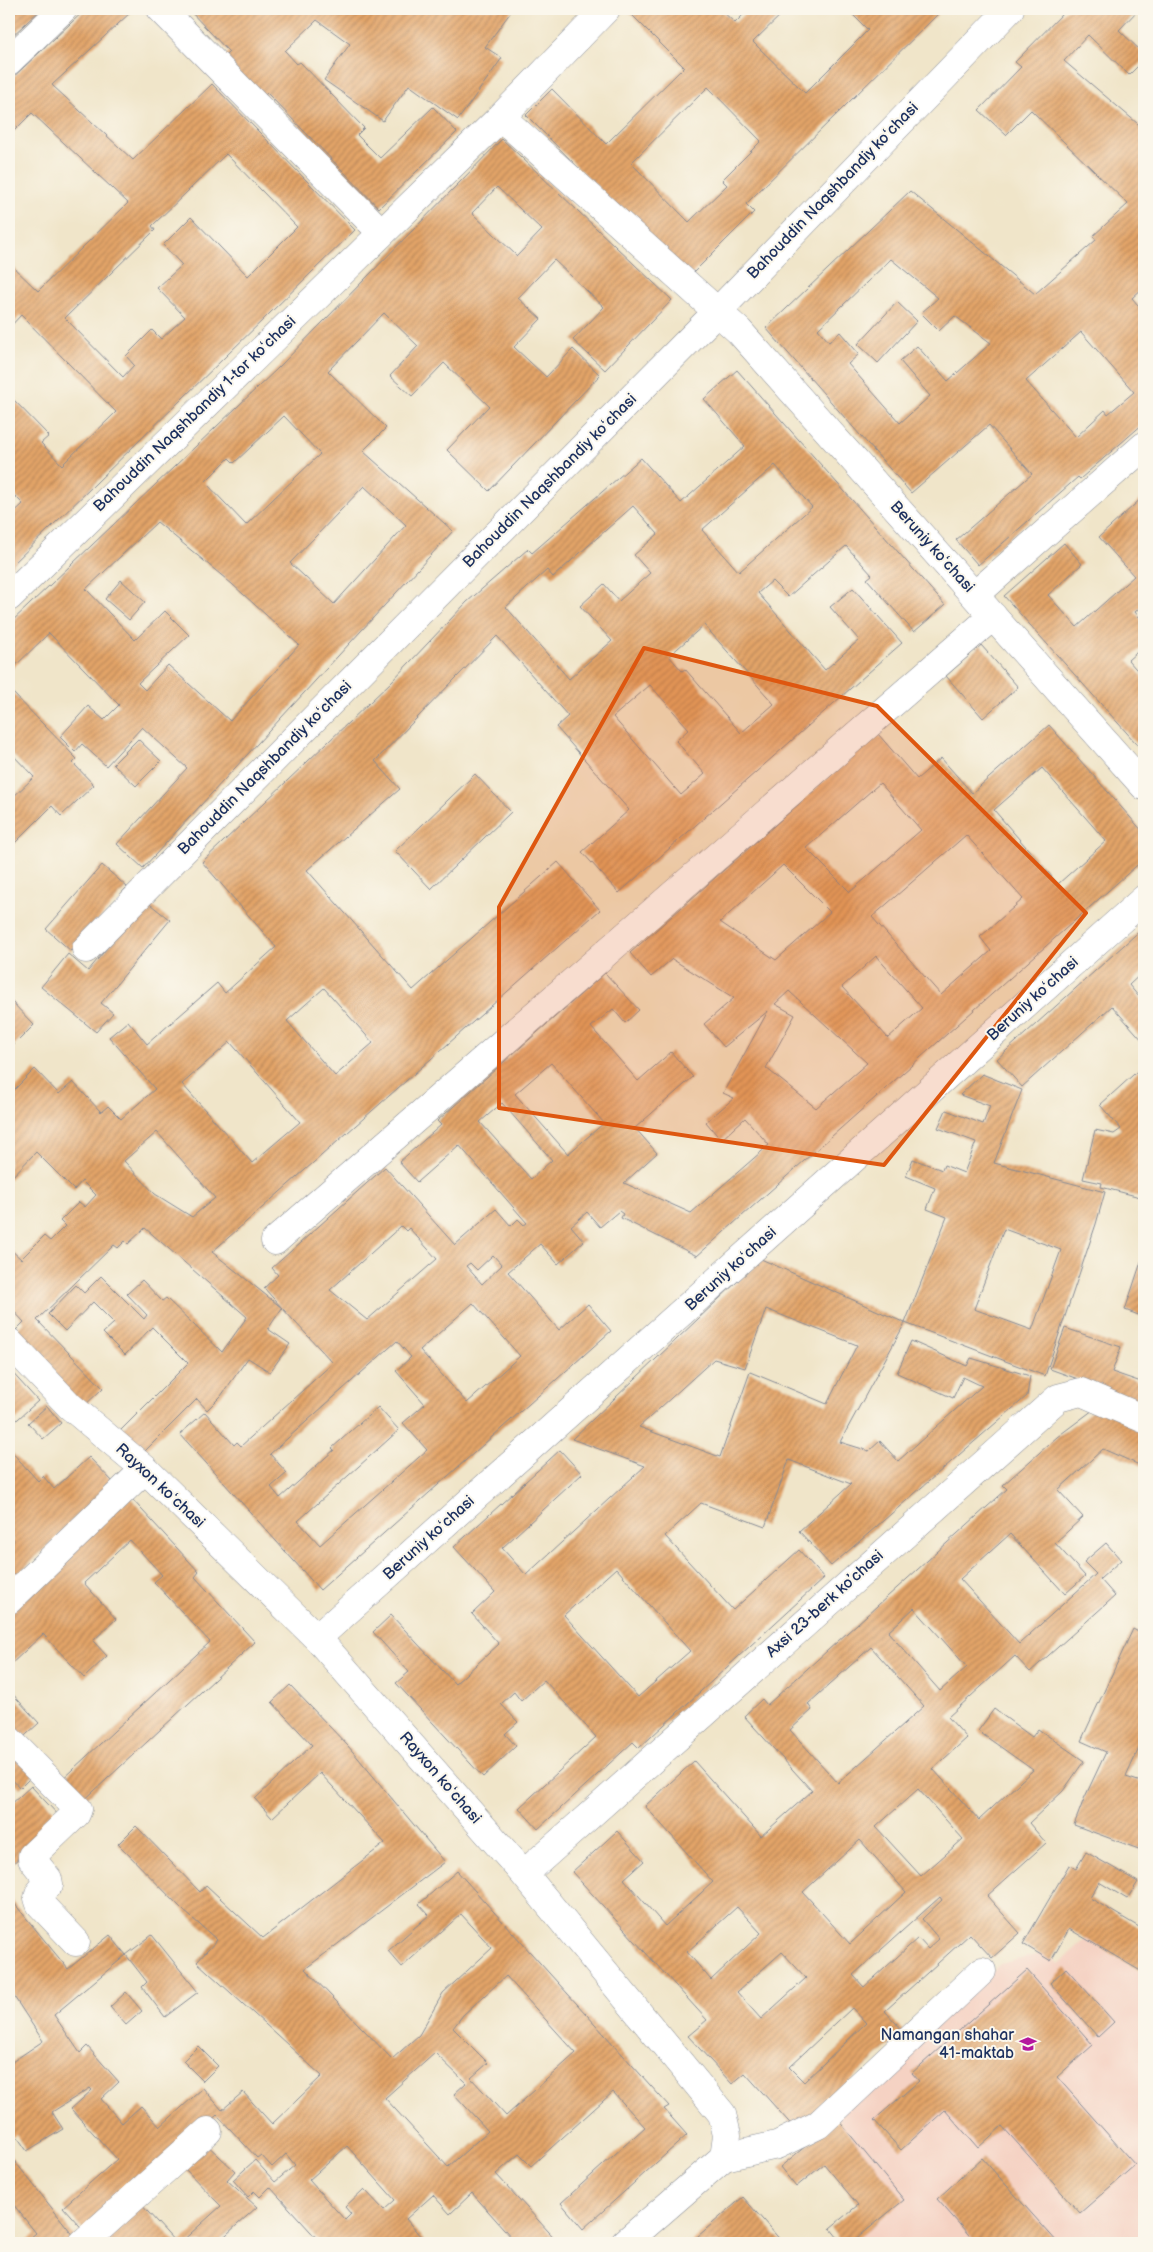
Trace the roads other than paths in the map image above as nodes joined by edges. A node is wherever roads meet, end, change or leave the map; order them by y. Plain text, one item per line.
1 (63, 9) edge
2 (161, 9) edge
3 (606, 9) edge
4 (1010, 9) edge
5 (9, 61) edge
6 (501, 117) junction
7 (381, 232) junction
8 (718, 310) junction
9 (1144, 446) edge
10 (975, 594) junction
11 (9, 597) edge
12 (993, 616) junction
13 (1144, 786) edge
14 (1144, 899) edge
15 (86, 949) dead end
16 (275, 1241) dead end
17 (9, 1342) edge
18 (1144, 1419) edge
19 (145, 1469) junction
20 (9, 1600) edge
21 (317, 1638) junction
22 (9, 1740) edge
23 (524, 1874) junction
24 (76, 1942) dead end
25 (982, 1971) dead end
26 (208, 2131) dead end
27 (724, 2157) junction
28 (84, 2243) edge
29 (625, 2243) edge

1 - 5 street
2 - 7 street
3 - 6 street, Bahouddin Naqshbandiy 1-tor koʻchasi
4 - 8 street, Bahouddin Naqshbandiy koʻchasi
6 - 7 street, Bahouddin Naqshbandiy 1-tor koʻchasi
6 - 8 street, Beruniy koʻchasi
7 - 11 street, Bahouddin Naqshbandiy 1-tor koʻchasi
8 - 10 street, Beruniy koʻchasi
8 - 15 street, Bahouddin Naqshbandiy koʻchasi
9 - 10 street
10 - 12 street, Beruniy koʻchasi
12 - 13 street, Beruniy koʻchasi
12 - 16 street
14 - 21 street, Beruniy koʻchasi
17 - 19 street, Rayxon koʻchasi
18 - 23 street, Аxsi 23-berk koʼchasi
19 - 20 street
19 - 21 street, Rayxon koʻchasi
21 - 23 street, Rayxon koʻchasi
22 - 24 street
23 - 27 street, Rayxon koʻchasi
25 - 27 street
26 - 28 street
27 - 29 street

